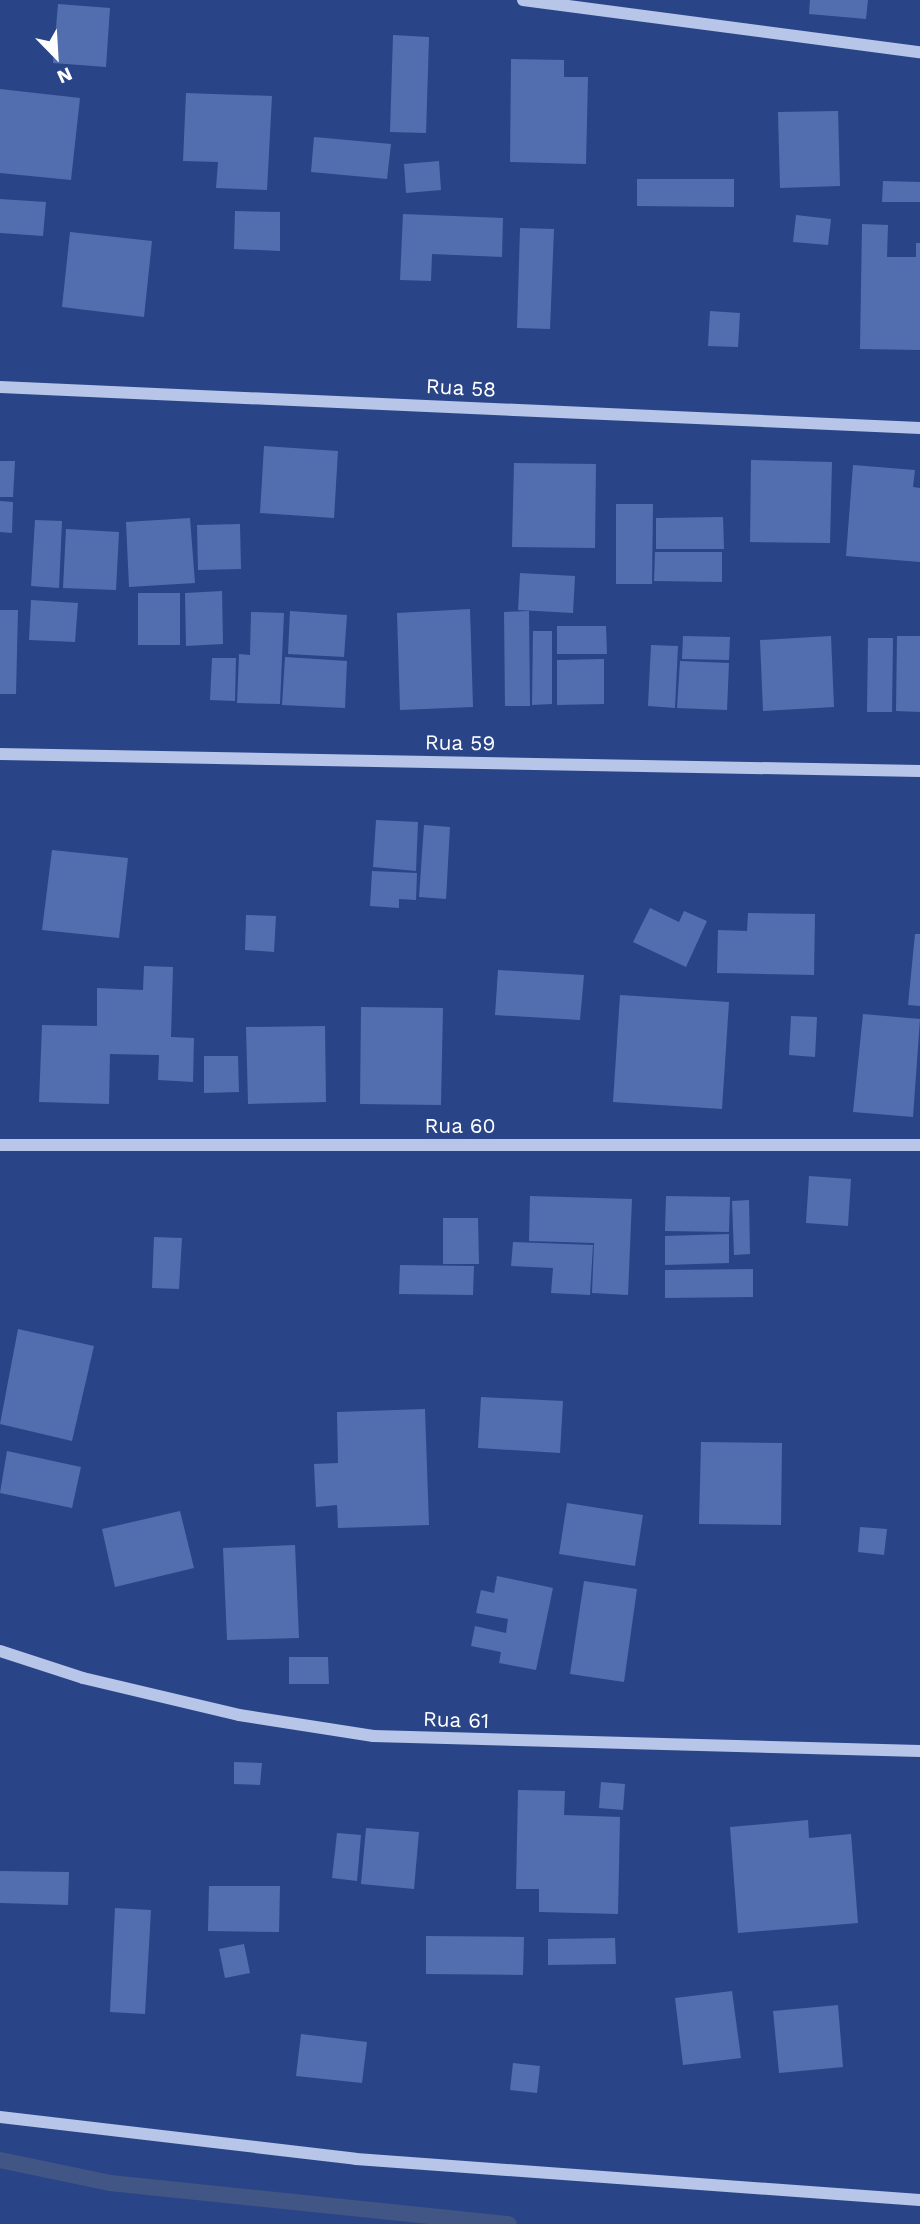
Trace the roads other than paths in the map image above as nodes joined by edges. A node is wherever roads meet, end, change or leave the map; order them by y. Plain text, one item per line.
1 (523, 0) edge
2 (920, 52) edge
3 (0, 387) edge
4 (920, 428) edge
5 (0, 754) edge
6 (920, 771) edge
7 (0, 1145) edge
8 (920, 1145) edge
9 (0, 1651) edge
10 (920, 1751) edge
11 (0, 2117) edge
12 (920, 2200) edge

1 - 2 street
3 - 4 street, Rua 58
5 - 6 street, Rua 59
7 - 8 street, Rua 60
9 - 10 street, Rua 61
11 - 12 street

